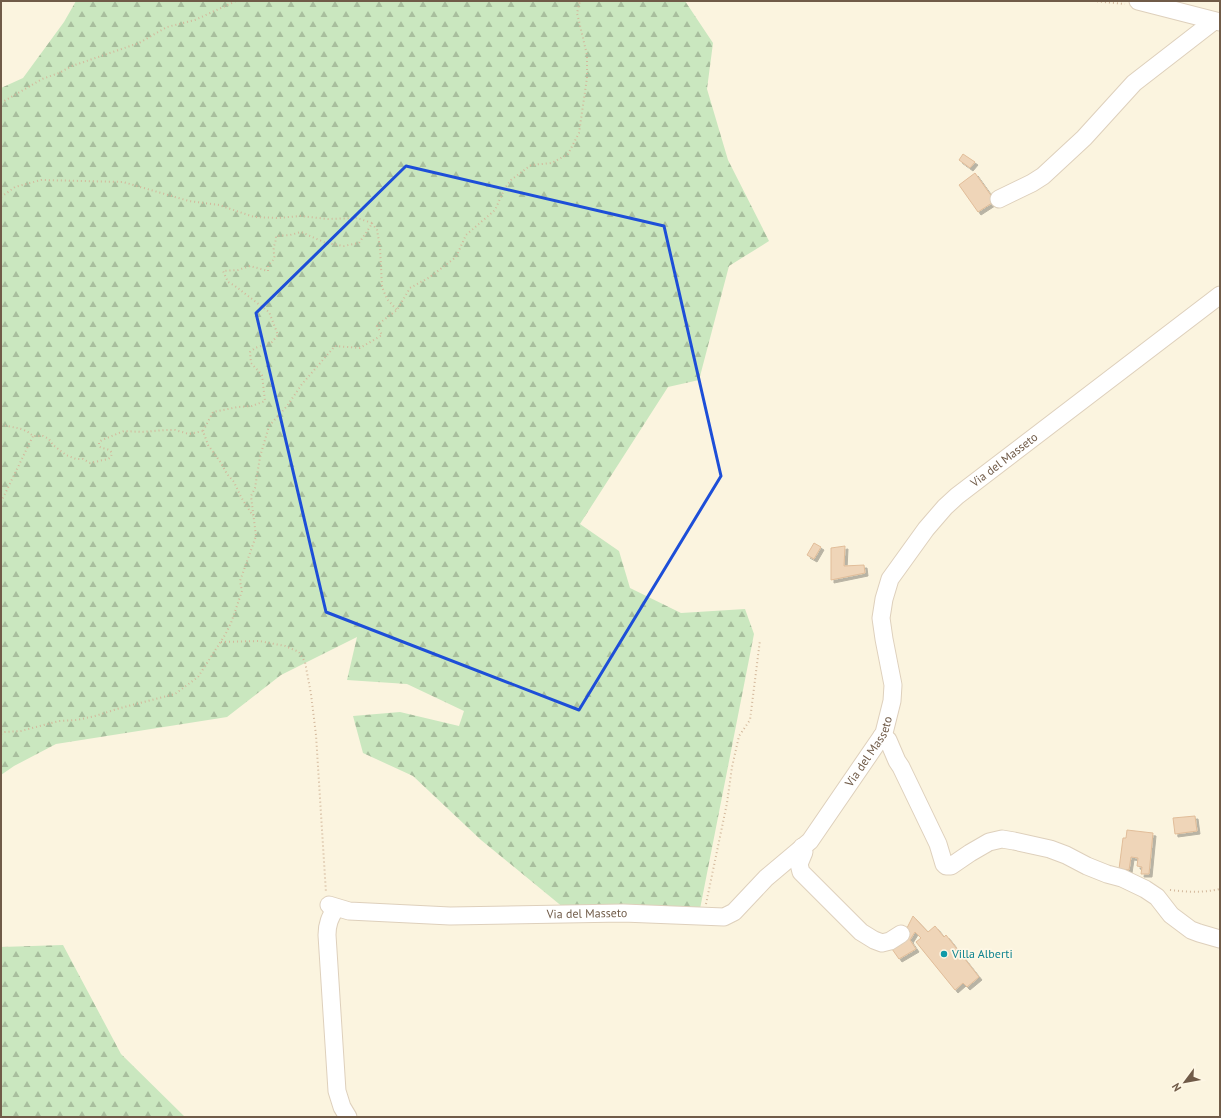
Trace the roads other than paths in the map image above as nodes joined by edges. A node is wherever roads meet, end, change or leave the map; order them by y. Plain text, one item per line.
1 (1138, 1) edge
2 (1217, 22) edge
3 (999, 199) dead end
4 (1220, 295) edge
5 (882, 736) junction
6 (802, 848) junction
7 (901, 934) dead end
8 (1220, 939) edge
9 (341, 1113) edge

1 - 2 street
2 - 3 street
4 - 5 street, Via del Masseto
5 - 6 street, Via del Masseto
5 - 8 street
6 - 7 street
6 - 9 street, Via del Masseto

